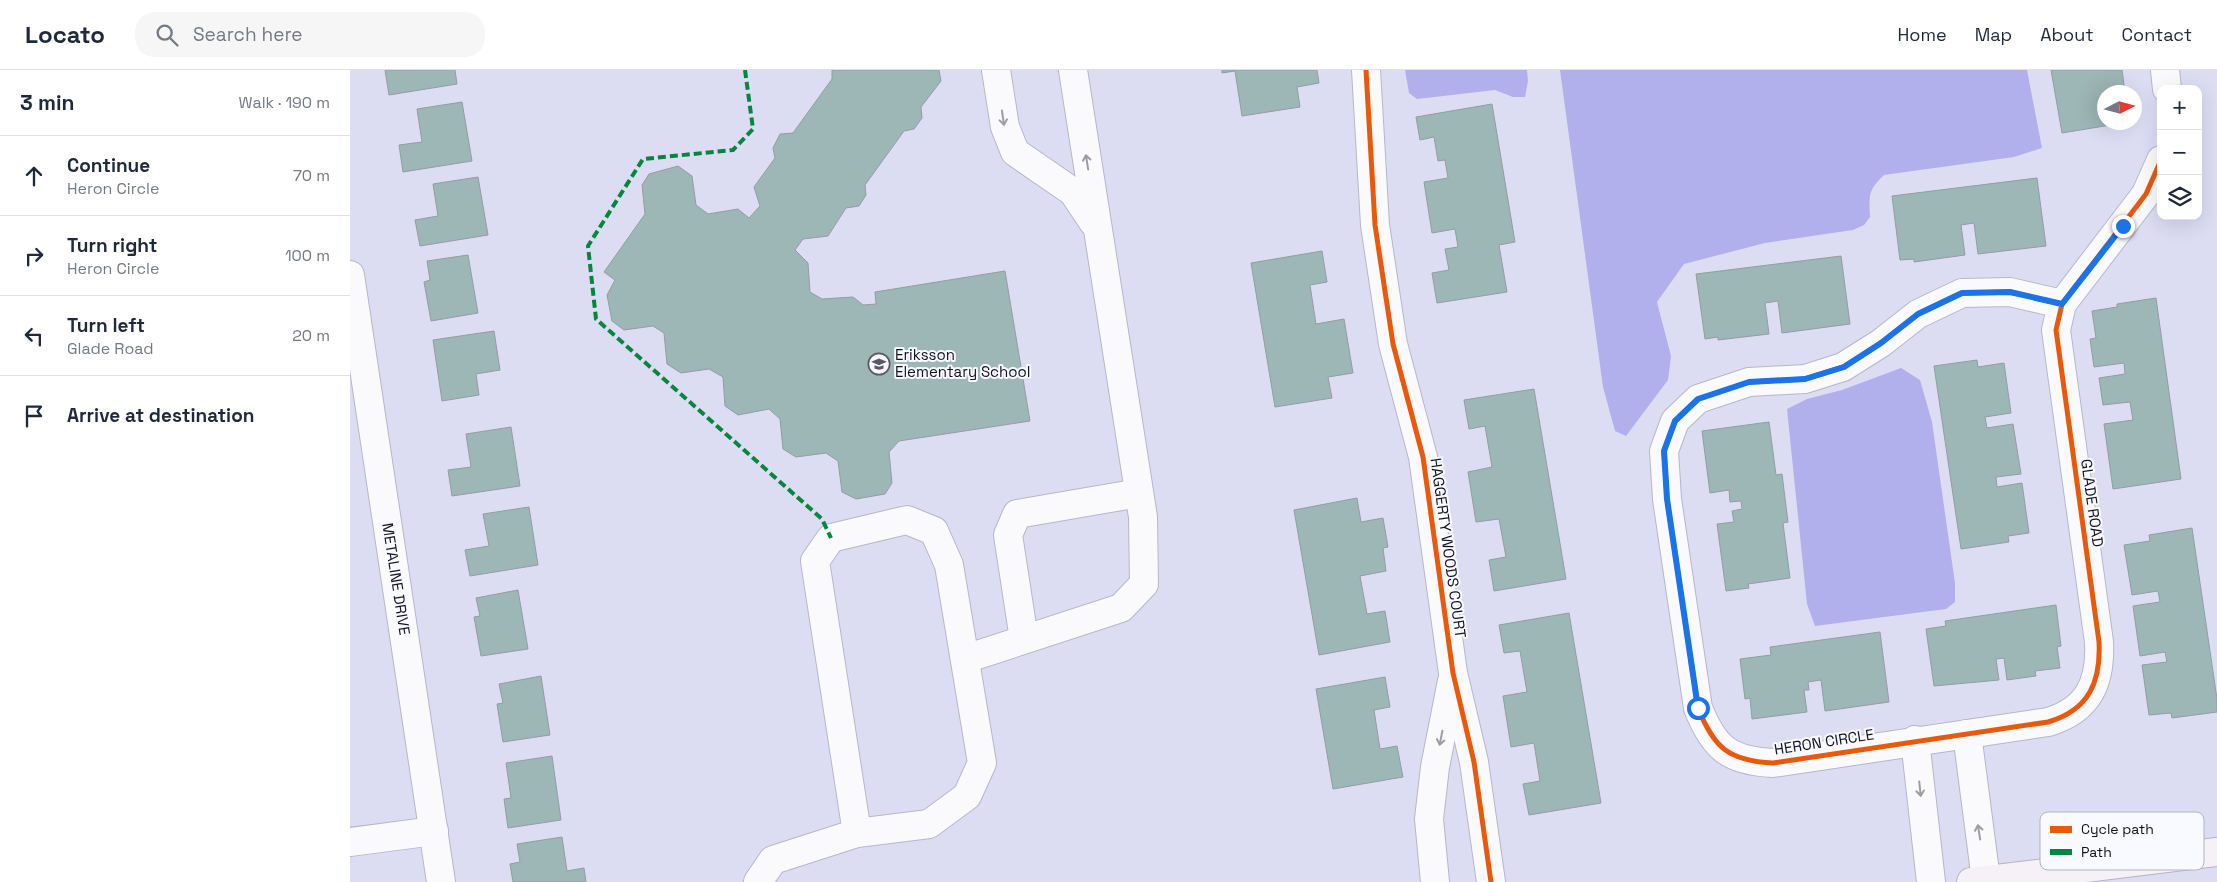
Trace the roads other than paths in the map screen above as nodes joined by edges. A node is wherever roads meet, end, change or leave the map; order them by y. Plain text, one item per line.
1 (996, 70) edge
2 (1073, 70) edge
3 (1366, 70) edge
4 (2165, 70) edge
5 (2167, 85) edge
6 (2157, 169) edge
7 (1097, 228) junction
8 (350, 276) edge
9 (2062, 304) junction
10 (362, 440) edge
11 (1139, 493) junction
12 (1024, 639) junction
13 (966, 659) junction
14 (1453, 672) junction
15 (1967, 734) junction
16 (1915, 740) junction
17 (434, 831) junction
18 (857, 833) junction
19 (350, 842) edge
20 (2217, 852) edge
21 (2204, 854) edge
22 (2069, 870) edge
23 (1979, 881) edge
24 (441, 882) edge
25 (758, 882) edge
26 (1435, 882) edge
27 (1490, 882) edge
28 (1931, 882) edge

1 -> 7 street
7 -> 2 street
3 - 14 street, HAGGERTY WOODS COURT
4 - 5 street
6 - 9 street, GLADE ROAD
7 - 11 street
8 - 10 street, METALINE DRIVE
9 - 15 street, GLADE ROAD
9 - 16 street, HERON CIRCLE
10 - 17 street, METALINE DRIVE
11 - 12 street
11 - 12 street
12 - 13 street
13 - 18 street
13 - 18 street
14 -> 26 street, HAGGERTY WOODS COURT
14 - 27 street, HAGGERTY WOODS COURT
15 - 16 street, GLADE ROAD
23 -> 15 street
16 -> 28 street
17 - 19 street
17 - 24 street, METALINE DRIVE
18 - 25 street
20 - 21 main road
22 - 23 main road

